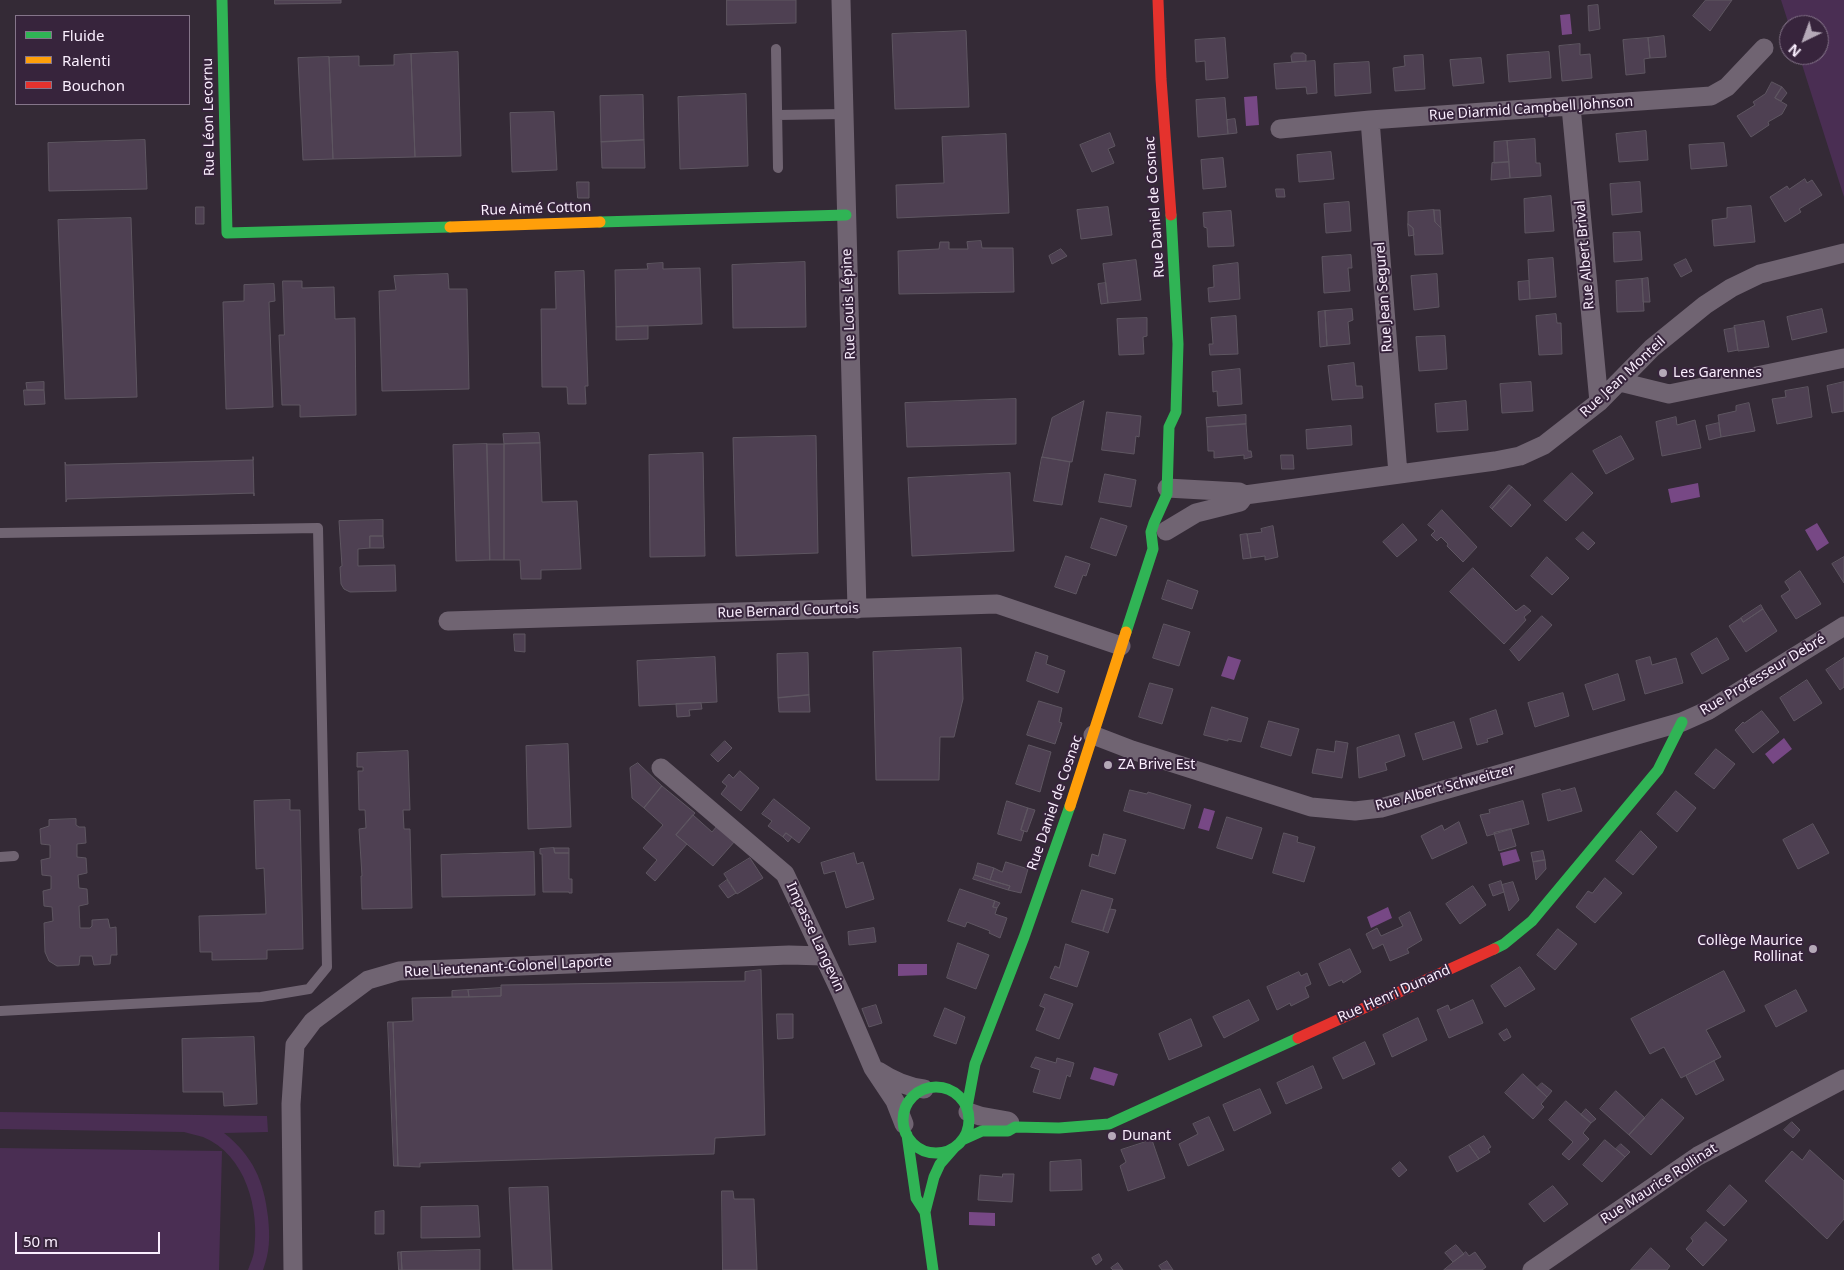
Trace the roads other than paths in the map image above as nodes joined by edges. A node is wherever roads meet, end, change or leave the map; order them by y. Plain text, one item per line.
1 (222, 0) edge
2 (840, 0) edge
3 (1158, 0) edge
4 (1764, 48) dead end
5 (776, 49) dead end
6 (1571, 107) junction
7 (844, 114) junction
8 (778, 115) junction
9 (1370, 120) junction
10 (1280, 128) dead end
11 (778, 168) dead end
12 (846, 215) junction
13 (227, 232) joint
14 (1844, 253) edge
15 (1844, 358) edge
16 (1620, 382) junction
17 (1599, 402) junction
18 (1176, 412) junction
19 (1181, 427) dead end
20 (1398, 474) junction
21 (1179, 493) junction
22 (1245, 495) junction
23 (1166, 531) junction
24 (0, 533) edge
25 (1153, 549) junction
26 (857, 609) junction
27 (448, 621) dead end
28 (1844, 626) edge
29 (1122, 646) junction
30 (1682, 722) junction
31 (1094, 735) junction
32 (661, 768) dead end
33 (14, 856) dead end
34 (0, 857) edge
35 (823, 956) junction
36 (0, 1011) edge
37 (975, 1064) junction
38 (873, 1068) junction
39 (1844, 1079) edge
40 (929, 1088) junction
41 (967, 1110) junction
42 (1015, 1127) junction
43 (905, 1129) junction
44 (958, 1144) junction
45 (925, 1212) junction
46 (293, 1270) edge
47 (933, 1270) edge
48 (1532, 1270) edge

1 - 13 street, Rue Léon Lecornu
2 - 7 street, Rue Louis Lépine
3 - 18 street, Rue Daniel de Cosnac
4 - 6 street, Rue Diarmid Campbell Johnson
5 - 8 lane
6 - 9 street, Rue Diarmid Campbell Johnson
6 - 17 street, Rue Albert Brival
7 - 8 lane
7 - 12 street, Rue Louis Lépine
8 - 11 lane
9 - 10 street, Rue Diarmid Campbell Johnson
9 - 20 street, Rue Jean Segurel
12 - 13 street, Rue Aimé Cotton
12 - 26 street, Rue Louis Lépine
14 - 16 street, Rue Jean Monteil
15 - 16 street
16 - 17 street, Rue Jean Monteil
17 - 20 street, Rue Jean Monteil
18 - 19 street, Rue Daniel de Cosnac
18 - 21 street, Rue Daniel de Cosnac
20 - 22 street, Rue Jean Monteil
21 - 22 street, Rue Jean Monteil
21 - 23 street, Rue Daniel de Cosnac
21 - 25 street, Rue Daniel de Cosnac
22 - 23 street, Rue Jean Monteil
23 - 25 street, Rue Daniel de Cosnac
24 - 36 lane
25 - 29 street, Rue Daniel de Cosnac
26 - 27 street, Rue Bernard Courtois
26 - 29 street, Rue Bernard Courtois
28 - 30 street, Rue Professeur Debré
29 - 31 street, Rue Daniel de Cosnac
30 - 31 street, Rue Albert Schweitzer
30 - 42 street, Rue Henri Dunand
31 - 37 street, Rue Daniel de Cosnac
32 - 35 street, Impasse Langevin
33 - 34 lane
35 - 38 street, Impasse Langevin
35 - 46 street, Rue Lieutenant-Colonel Laporte
37 - 40 street
37 - 41 street, Rue Daniel de Cosnac
38 - 40 street
38 - 43 street, Impasse Langevin
39 - 48 street, Rue Maurice Rollinat
40 - 41 street
40 - 43 street
41 - 42 street, Rue Henri Dunand
41 - 44 street
42 - 44 street, Rue Henri Dunand
43 - 44 street
43 - 45 street
44 - 45 street
45 - 47 street

